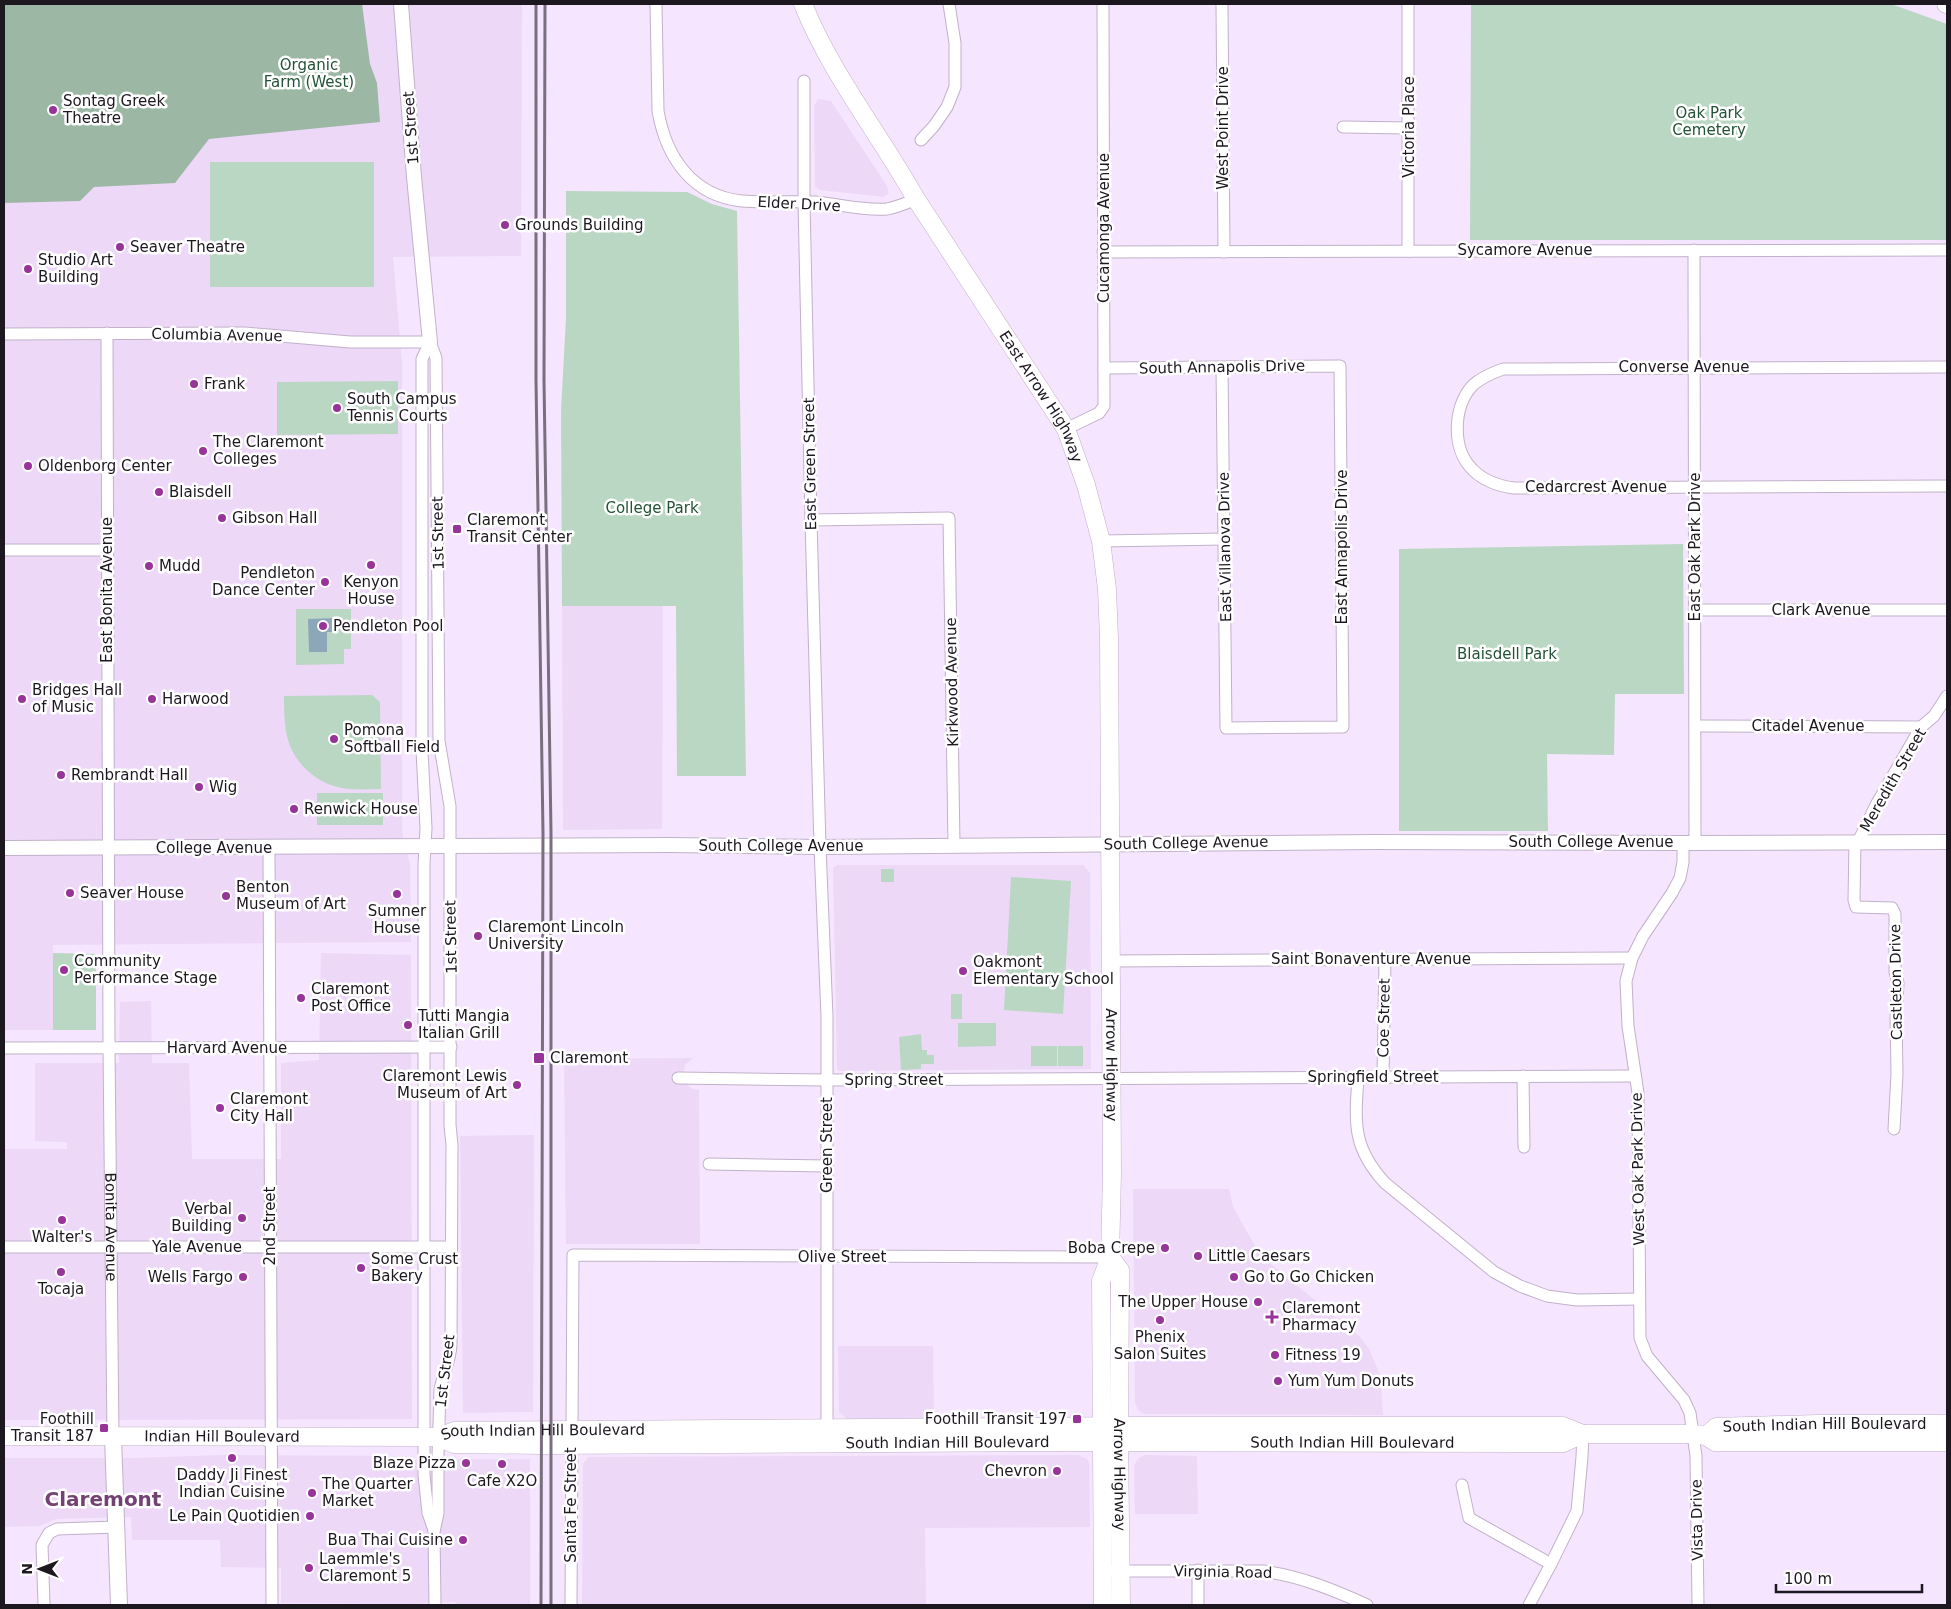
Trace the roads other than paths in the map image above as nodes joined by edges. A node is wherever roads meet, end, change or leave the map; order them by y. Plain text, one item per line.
1 (401, 4) edge
2 (656, 4) edge
3 (803, 4) edge
4 (949, 4) edge
5 (1103, 4) edge
6 (1222, 4) edge
7 (1408, 4) edge
8 (804, 81) dead end
9 (1343, 127) dead end
10 (1409, 128) junction
11 (921, 140) dead end
12 (916, 199) junction
13 (804, 202) junction
14 (1694, 250) junction
15 (1947, 250) edge
16 (1408, 251) junction
17 (1103, 252) junction
18 (1224, 252) junction
19 (107, 333) junction
20 (4, 334) edge
21 (430, 342) junction
22 (1340, 366) joint
23 (1222, 367) junction
24 (1695, 367) junction
25 (1947, 367) edge
26 (1104, 368) junction
27 (1066, 429) junction
28 (1458, 430) joint
29 (1695, 486) junction
30 (1947, 486) edge
31 (811, 520) junction
32 (1225, 539) junction
33 (1101, 541) junction
34 (4, 550) edge
35 (107, 550) junction
36 (1695, 610) junction
37 (1947, 610) edge
38 (1946, 700) edge
39 (1696, 726) junction
40 (1921, 727) junction
41 (1226, 728) joint
42 (1857, 842) junction
43 (1947, 842) edge
44 (1689, 843) junction
45 (1109, 844) junction
46 (954, 845) junction
47 (450, 846) junction
48 (424, 847) junction
49 (820, 847) junction
50 (4, 848) edge
51 (108, 848) junction
52 (269, 848) junction
53 (1385, 958) junction
54 (1632, 958) junction
55 (1110, 961) junction
56 (424, 1046) junction
57 (270, 1047) junction
58 (451, 1047) junction
59 (4, 1048) edge
60 (109, 1048) junction
61 (1523, 1076) junction
62 (1635, 1076) junction
63 (1358, 1077) junction
64 (1383, 1077) junction
65 (678, 1078) dead end
66 (1111, 1079) junction
67 (827, 1080) junction
68 (1894, 1129) dead end
69 (1524, 1147) dead end
70 (709, 1164) dead end
71 (826, 1166) junction
72 (425, 1246) junction
73 (4, 1247) edge
74 (270, 1247) junction
75 (451, 1247) junction
76 (110, 1248) junction
77 (573, 1255) joint
78 (826, 1257) junction
79 (1110, 1257) junction
80 (1639, 1299) junction
81 (1947, 1424) edge
82 (1582, 1434) junction
83 (1110, 1435) junction
84 (1700, 1435) junction
85 (4, 1436) edge
86 (827, 1436) junction
87 (112, 1437) junction
88 (270, 1437) junction
89 (432, 1437) junction
90 (571, 1438) junction
91 (1947, 1442) edge
92 (1462, 1485) dead end
93 (116, 1527) junction
94 (1551, 1564) junction
95 (1198, 1570) junction
96 (1111, 1571) junction
97 (44, 1605) edge
98 (119, 1605) edge
99 (272, 1605) edge
100 (435, 1605) edge
101 (571, 1605) edge
102 (1103, 1605) edge
103 (1121, 1605) edge
104 (1198, 1605) edge
105 (1367, 1605) edge
106 (1529, 1605) edge
107 (1698, 1605) edge

1 - 21 street, 1st Street
2 - 13 street, Elder Drive
3 - 12 main road, East Arrow Highway
4 - 11 street
5 - 17 street, Cucamonga Avenue
6 - 18 street, West Point Drive
7 - 10 street, Victoria Place
8 - 13 street, East Green Street
9 - 10 street
10 - 16 street, Victoria Place
12 - 13 street, Elder Drive
12 - 27 main road, East Arrow Highway
13 - 31 street, East Green Street
14 - 15 street, Sycamore Avenue
14 - 16 street, Sycamore Avenue
14 - 24 street, East Oak Park Drive
16 - 18 street, Sycamore Avenue
17 - 18 street, Sycamore Avenue
17 - 26 street, Cucamonga Avenue
19 - 20 street, Columbia Avenue
19 - 21 street, Columbia Avenue
19 - 35 street, East Bonita Avenue
21 - 47 street, 1st Street
21 - 48 street, 1st Street
22 - 23 street, South Annapolis Drive
22 - 41 street, East Annapolis Drive
23 - 26 street, South Annapolis Drive
23 - 32 street, East Villanova Drive
24 - 25 street, Converse Avenue
24 - 28 street, Converse Avenue
24 - 29 street, East Oak Park Drive
26 - 27 street, Cucamonga Avenue
27 - 33 main road, East Arrow Highway
28 - 29 street, Cedarcrest Avenue
29 - 30 street, Cedarcrest Avenue
29 - 36 street, East Oak Park Drive
31 - 46 street, Kirkwood Avenue
31 - 49 street, East Green Street
32 - 33 street
32 - 41 street, East Villanova Drive
33 - 45 main road, East Arrow Highway
34 - 35 street
35 - 51 street, East Bonita Avenue
36 - 37 street, Clark Avenue
36 - 39 street, East Oak Park Drive
38 - 40 street, Meredith Street
39 - 40 street, Citadel Avenue
39 - 44 street, East Oak Park Drive
40 - 42 street, Meredith Street
42 - 43 street, South College Avenue
42 - 44 street, South College Avenue
42 - 68 street, Castleton Drive
44 - 45 street, South College Avenue
44 - 54 street, West Oak Park Drive
45 - 46 street, South College Avenue
45 - 55 main road, Arrow Highway
46 - 49 street, South College Avenue
47 - 48 street, South College Avenue
47 - 49 street, South College Avenue
47 - 58 street, 1st Street
48 - 52 street, College Avenue
48 - 56 street, 1st Street
49 - 67 street, Green Street
50 - 51 street, College Avenue
51 - 52 street, College Avenue
51 - 60 street, Bonita Avenue
52 - 57 street, 2nd Street
53 - 54 street, Saint Bonaventure Avenue
53 - 55 street, Saint Bonaventure Avenue
53 - 64 street, Coe Street
54 - 62 street, West Oak Park Drive
55 - 66 main road, Arrow Highway
56 - 57 street, Harvard Avenue
56 - 58 street, Harvard Avenue
56 - 72 street, 1st Street
57 - 60 street, Harvard Avenue
57 - 74 street, 2nd Street
58 - 75 street, 1st Street
59 - 60 street, Harvard Avenue
60 - 76 street, Bonita Avenue
61 - 62 street, Springfield Street
61 - 64 street, Springfield Street
61 - 69 street
62 - 80 street, West Oak Park Drive
63 - 64 street, Springfield Street
63 - 66 street, Springfield Street
63 - 80 street
65 - 67 street, Spring Street
66 - 67 street, Spring Street
66 - 79 main road, Arrow Highway
67 - 71 street, Green Street
70 - 71 street
71 - 78 street, Green Street
72 - 74 street, Yale Avenue
72 - 75 street, Yale Avenue
72 - 89 street, 1st Street
73 - 76 street, Yale Avenue
74 - 76 street, Yale Avenue
74 - 88 street, 2nd Street
75 - 89 street, 1st Street
76 - 87 street, Bonita Avenue
77 - 78 street, Olive Street
77 - 90 street, Santa Fe Street
78 - 79 street, Olive Street
78 - 86 street, Green Street
79 - 83 main road, Arrow Highway
80 - 84 street, West Oak Park Drive
81 - 84 main road, South Indian Hill Boulevard
82 - 83 main road, South Indian Hill Boulevard
82 - 84 main road, South Indian Hill Boulevard
82 - 94 street
83 - 86 main road, South Indian Hill Boulevard
83 - 96 main road, Arrow Highway
84 - 91 main road, South Indian Hill Boulevard
84 - 107 street, Vista Drive
85 - 87 main road, Indian Hill Boulevard
86 - 90 main road, South Indian Hill Boulevard
87 - 88 main road, Indian Hill Boulevard
87 - 93 main road, Bonita Avenue
88 - 89 main road, Indian Hill Boulevard
88 - 99 street, 2nd Street
89 - 90 main road, South Indian Hill Boulevard
89 - 100 street, 1st Street
90 - 101 street, Santa Fe Street
92 - 94 street
93 - 97 street
93 - 98 main road, Bonita Avenue
94 - 106 street
95 - 96 street, Virginia Road
95 - 104 street
95 - 105 street, Virginia Road
96 - 102 main road, Arrow Highway
96 - 103 main road, Arrow Highway

